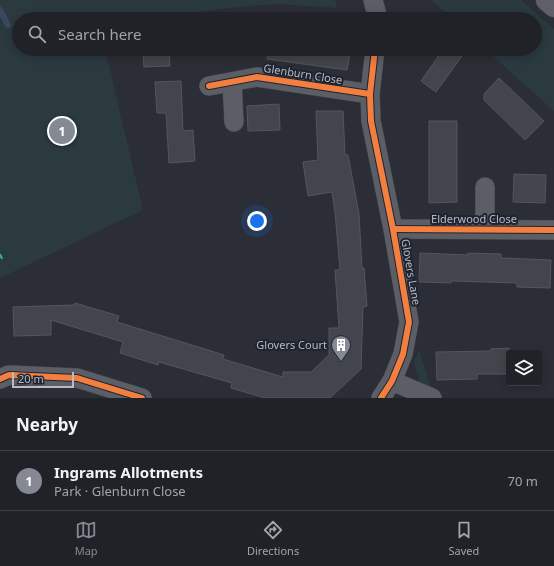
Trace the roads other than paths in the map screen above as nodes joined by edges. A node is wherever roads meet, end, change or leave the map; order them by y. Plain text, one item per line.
1 (372, 0) edge
2 (547, 0) edge
3 (554, 6) edge
4 (376, 12) edge
5 (374, 56) edge
6 (232, 82) junction
7 (209, 86) dead end
8 (370, 94) junction
9 (234, 122) dead end
10 (485, 187) dead end
11 (393, 229) junction
12 (485, 229) junction
13 (554, 230) edge
14 (0, 379) edge
15 (392, 381) junction
16 (142, 398) edge
17 (381, 398) edge
18 (432, 398) edge

1 - 4 street
2 - 3 main road
5 - 8 street, Glovers Lane
6 - 7 street, Glenburn Close
6 - 8 street, Glenburn Close
6 - 9 street
8 - 11 street, Glovers Lane
10 - 12 street, Elderwood Close
11 - 12 street, Elderwood Close
11 - 15 street, Glovers Lane
12 - 13 street, Elderwood Close
14 - 16 street
15 - 17 street, Glovers Lane
15 - 18 street

